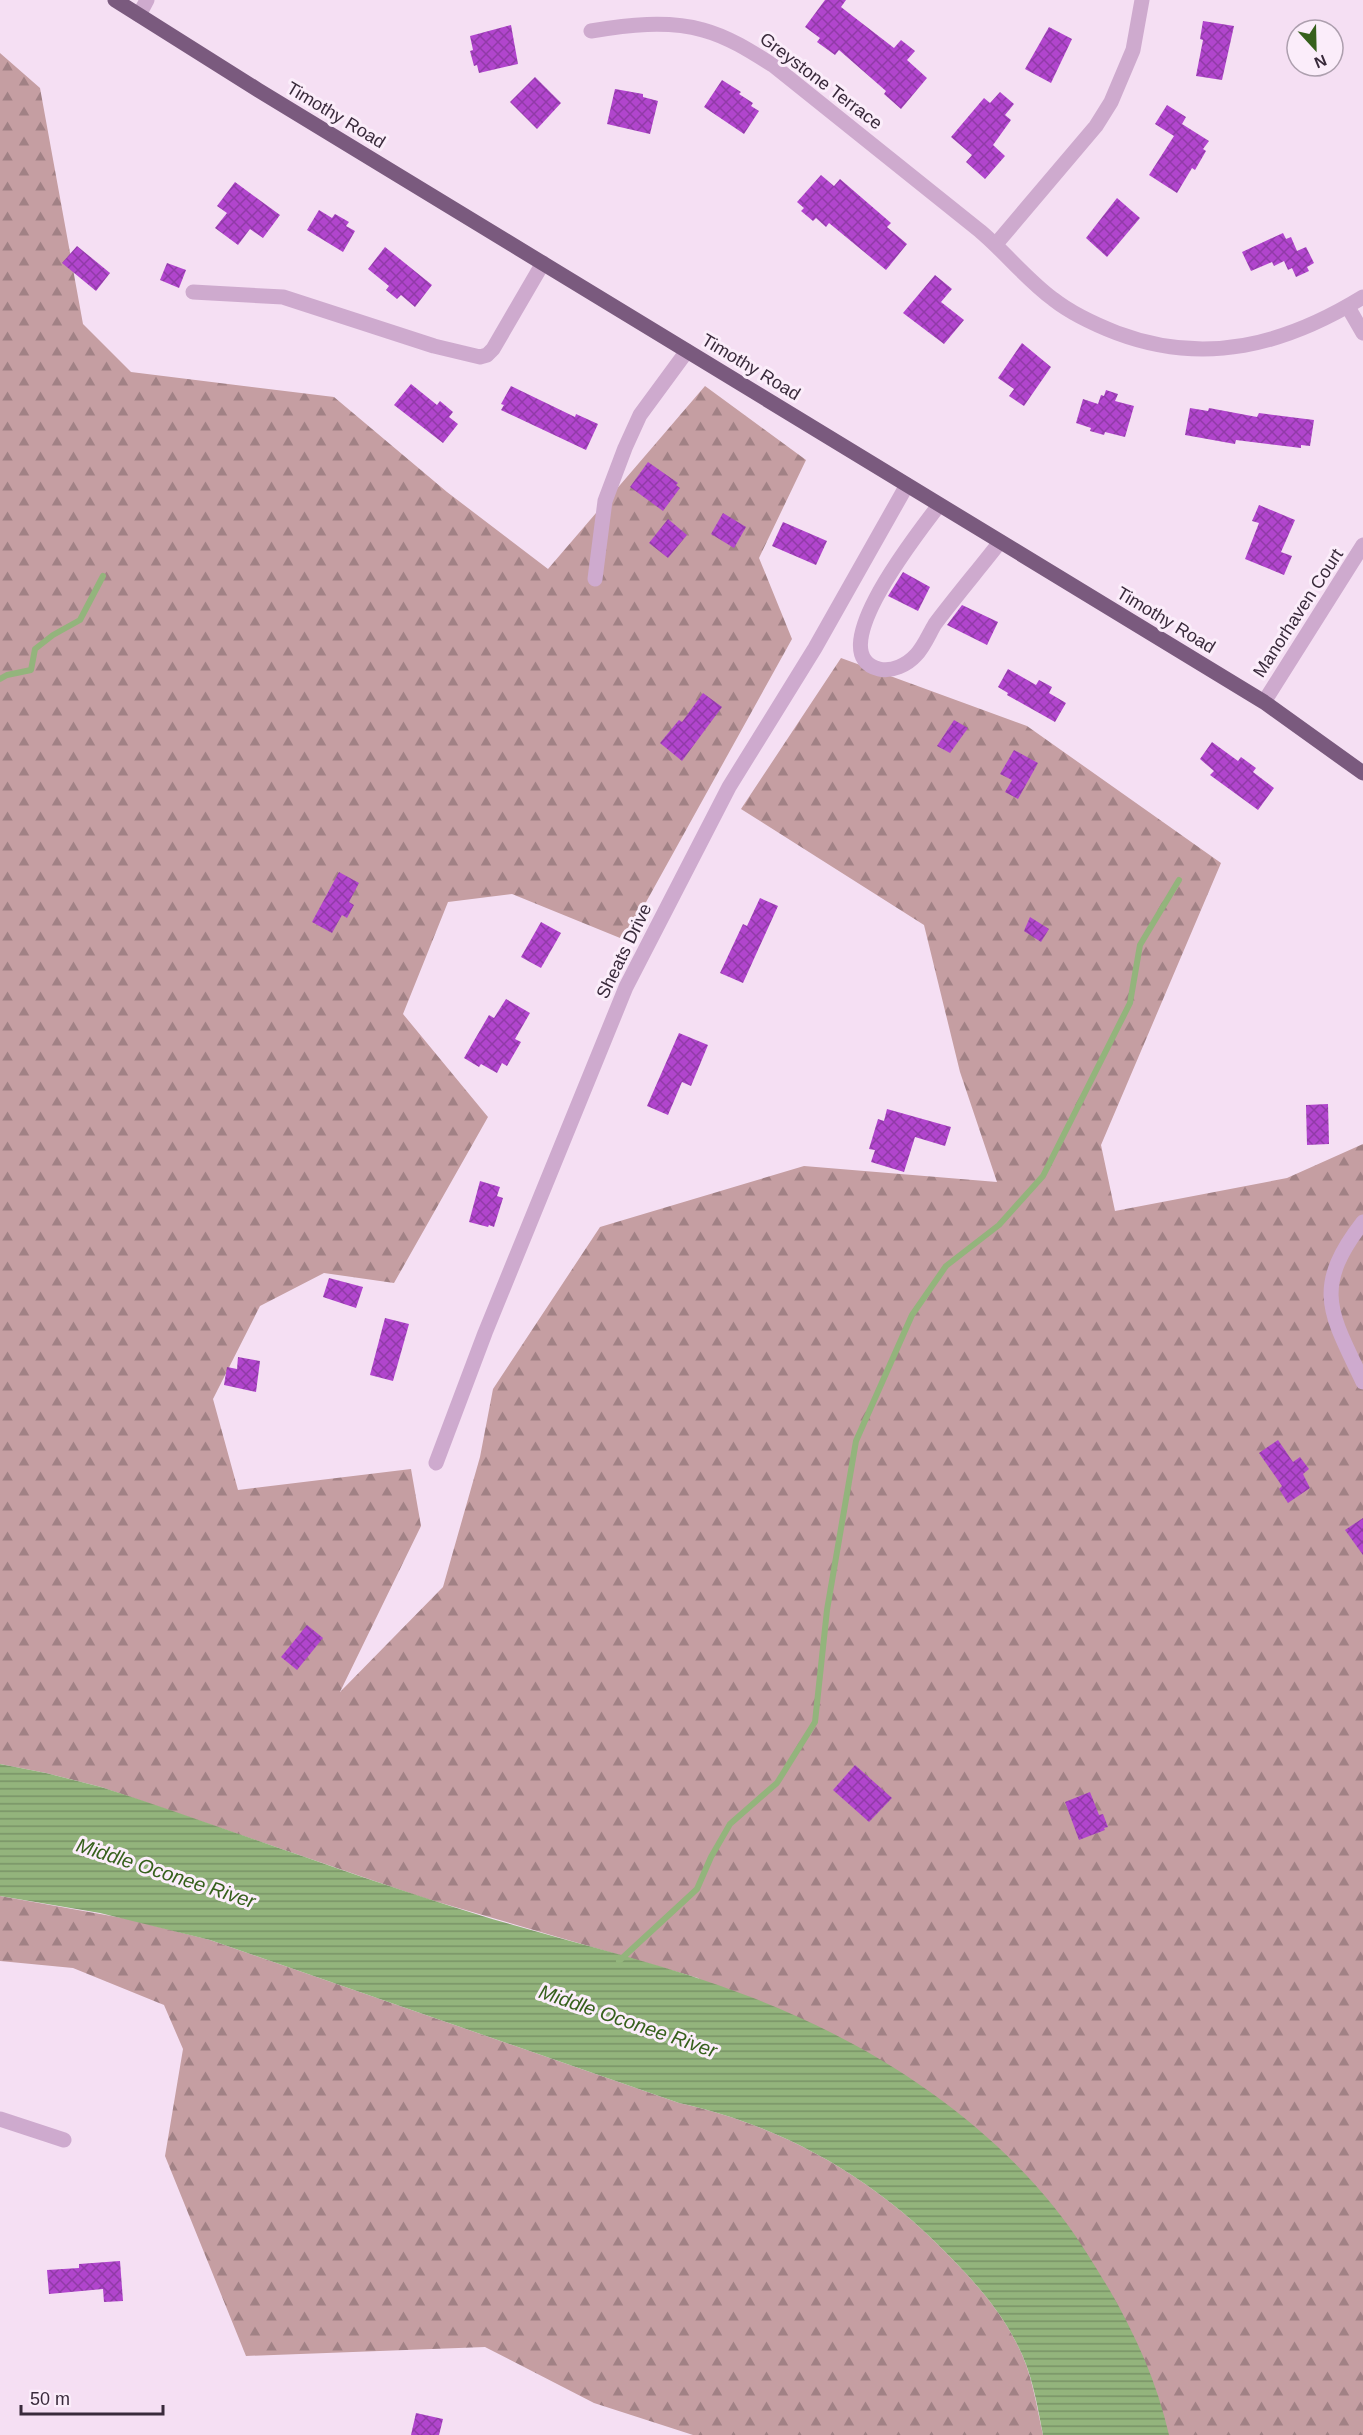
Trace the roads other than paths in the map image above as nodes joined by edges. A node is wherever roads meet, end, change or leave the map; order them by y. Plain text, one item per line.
1 (115, 0) edge
2 (147, 0) edge
3 (1142, 0) edge
4 (139, 15) junction
5 (591, 31) dead end
6 (996, 244) junction
7 (543, 263) junction
8 (194, 292) dead end
9 (1363, 297) edge
10 (1348, 307) junction
11 (1363, 333) edge
12 (687, 351) junction
13 (907, 485) junction
14 (939, 505) junction
15 (1000, 542) junction
16 (1362, 550) edge
17 (594, 579) dead end
18 (1264, 702) junction
19 (1363, 773) edge
20 (1363, 1222) edge
21 (1363, 1382) edge
22 (435, 1463) dead end
23 (0, 2119) edge
24 (64, 2140) dead end

1 - 4 main road, Timothy Road
2 - 4 street
3 - 6 street
4 - 7 main road, Timothy Road
5 - 6 street, Greystone Terrace
6 - 10 street, Greystone Terrace
7 - 8 street
7 - 12 main road, Timothy Road
9 - 10 street, Greystone Terrace
10 - 11 street
12 - 13 main road, Timothy Road
12 - 17 street
13 - 14 main road, Timothy Road
13 - 22 street, Sheats Drive
14 - 15 main road, Timothy Road
14 - 15 street
15 - 18 main road, Timothy Road
16 - 18 street, Manorhaven Court
18 - 19 main road, Timothy Road
20 - 21 street
23 - 24 street

